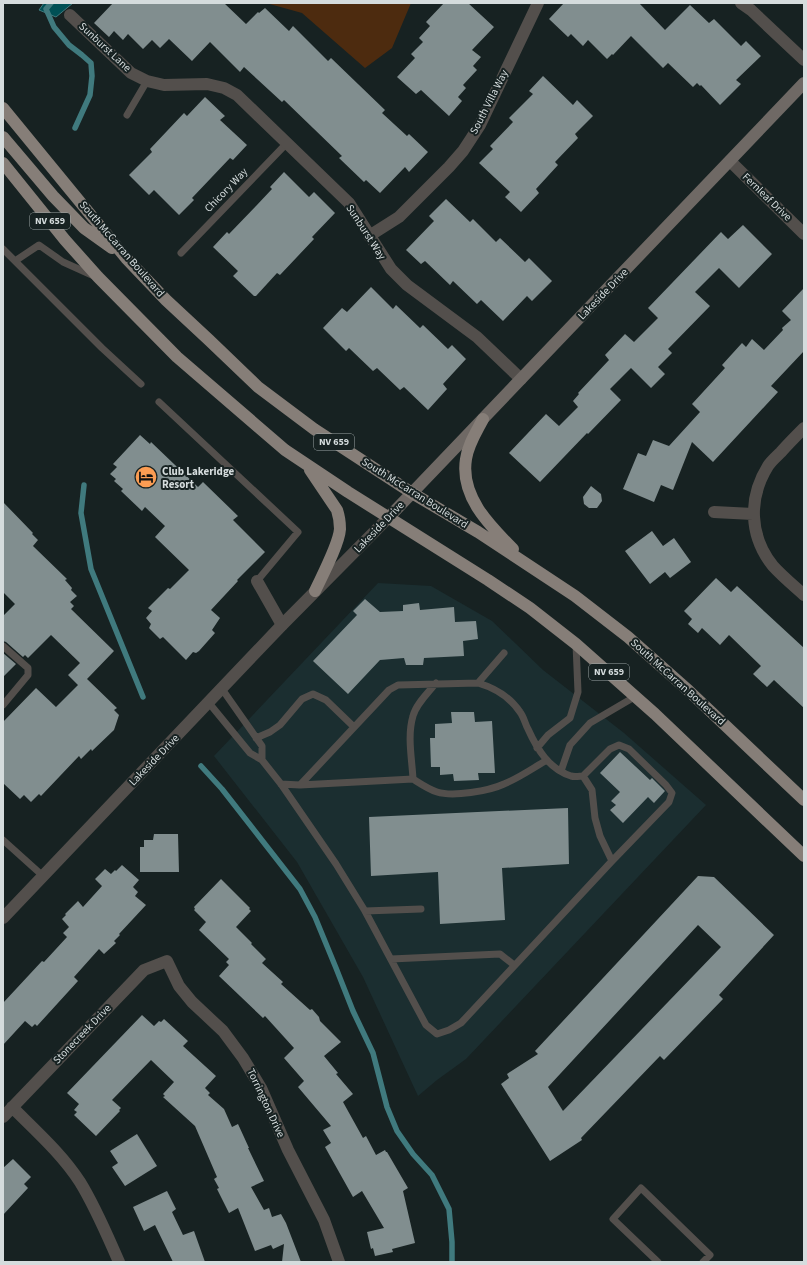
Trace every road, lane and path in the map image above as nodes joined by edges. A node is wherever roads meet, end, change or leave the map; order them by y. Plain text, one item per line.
1 (538, 3) edge
2 (741, 3) edge
3 (70, 14) dead end
4 (804, 60) edge
5 (147, 81) junction
6 (804, 84) edge
7 (164, 85) joint
8 (3, 108) edge
9 (127, 115) dead end
10 (3, 136) edge
11 (287, 143) junction
12 (730, 161) junction
13 (3, 163) edge
14 (804, 234) edge
15 (370, 236) junction
16 (3, 249) edge
17 (181, 253) dead end
18 (126, 258) junction
19 (15, 261) junction
20 (98, 277) junction
21 (522, 379) junction
22 (141, 384) dead end
23 (159, 402) dead end
24 (483, 419) junction
25 (804, 428) edge
26 (306, 464) junction
27 (412, 493) junction
28 (714, 512) dead end
29 (754, 514) junction
30 (389, 517) junction
31 (527, 564) junction
32 (256, 581) joint
33 (315, 591) junction
34 (804, 595) edge
35 (282, 625) junction
36 (576, 644) junction
37 (3, 646) edge
38 (504, 653) dead end
39 (436, 683) junction
40 (478, 683) junction
41 (222, 689) junction
42 (636, 696) junction
43 (209, 703) junction
44 (3, 705) edge
45 (354, 727) junction
46 (256, 738) junction
47 (537, 748) junction
48 (262, 760) junction
49 (547, 760) junction
50 (561, 771) junction
51 (584, 776) junction
52 (413, 779) junction
53 (281, 784) junction
54 (300, 785) junction
55 (804, 800) edge
56 (3, 840) edge
57 (804, 856) edge
58 (612, 861) junction
59 (43, 876) junction
60 (421, 909) dead end
61 (365, 911) junction
62 (3, 918) edge
63 (391, 959) junction
64 (166, 961) joint
65 (514, 965) junction
66 (12, 1107) junction
67 (3, 1117) edge
68 (119, 1262) edge
69 (339, 1262) edge
70 (658, 1262) edge
71 (703, 1262) edge

1 - 15 street, South Villa Way
2 - 4 street
3 - 5 street, Sunburst Lane
5 - 7 street, Sunburst Lane
5 - 9 lane
6 - 12 main road, Lakeside Drive
7 - 11 street, Sunburst Way
8 - 18 main road, South McCarran Boulevard / NV 659
10 - 18 main road
11 - 15 street, Sunburst Way
11 - 17 lane, Chicory Way
12 - 14 street, Fernleaf Drive
12 - 21 main road, Lakeside Drive
13 - 20 main road, NV 659
15 - 21 street, Sunburst Way
16 - 19 lane
18 - 27 main road, South McCarran Boulevard / NV 659
19 - 20 lane
19 - 22 lane
20 - 26 main road, NV 659
21 - 24 main road, Lakeside Drive
23 - 32 lane
24 - 27 main road, Lakeside Drive
24 - 31 main road
25 - 29 street
26 - 30 main road, NV 659
26 - 33 main road
27 - 30 main road, Lakeside Drive
27 - 31 main road, South McCarran Boulevard / NV 659
28 - 29 street
29 - 34 street
30 - 33 street, Lakeside Drive
30 - 36 main road, NV 659
31 - 55 main road, South McCarran Boulevard / NV 659
32 - 35 street
33 - 35 street, Lakeside Drive
35 - 41 street, Lakeside Drive
36 - 42 main road, NV 659
36 - 47 lane
37 - 44 lane
38 - 40 lane
39 - 40 lane
39 - 45 lane
39 - 52 lane
40 - 47 lane
41 - 43 street, Lakeside Drive
41 - 46 lane
42 - 50 lane
42 - 57 main road, NV 659
43 - 48 lane
43 - 59 street, Lakeside Drive
45 - 46 lane
45 - 54 lane
46 - 48 lane
47 - 49 lane
48 - 53 lane
49 - 50 lane
49 - 52 lane
50 - 51 lane
51 - 58 lane
51 - 58 lane
52 - 54 lane
53 - 54 lane
53 - 61 lane
56 - 59 lane
58 - 65 lane
59 - 62 street, Lakeside Drive
60 - 61 lane
61 - 63 lane
63 - 65 lane
63 - 65 lane
64 - 66 street, Stonecreek Drive
64 - 69 street, Torrington Drive
66 - 67 street, Stonecreek Drive
66 - 68 street
70 - 71 lane

